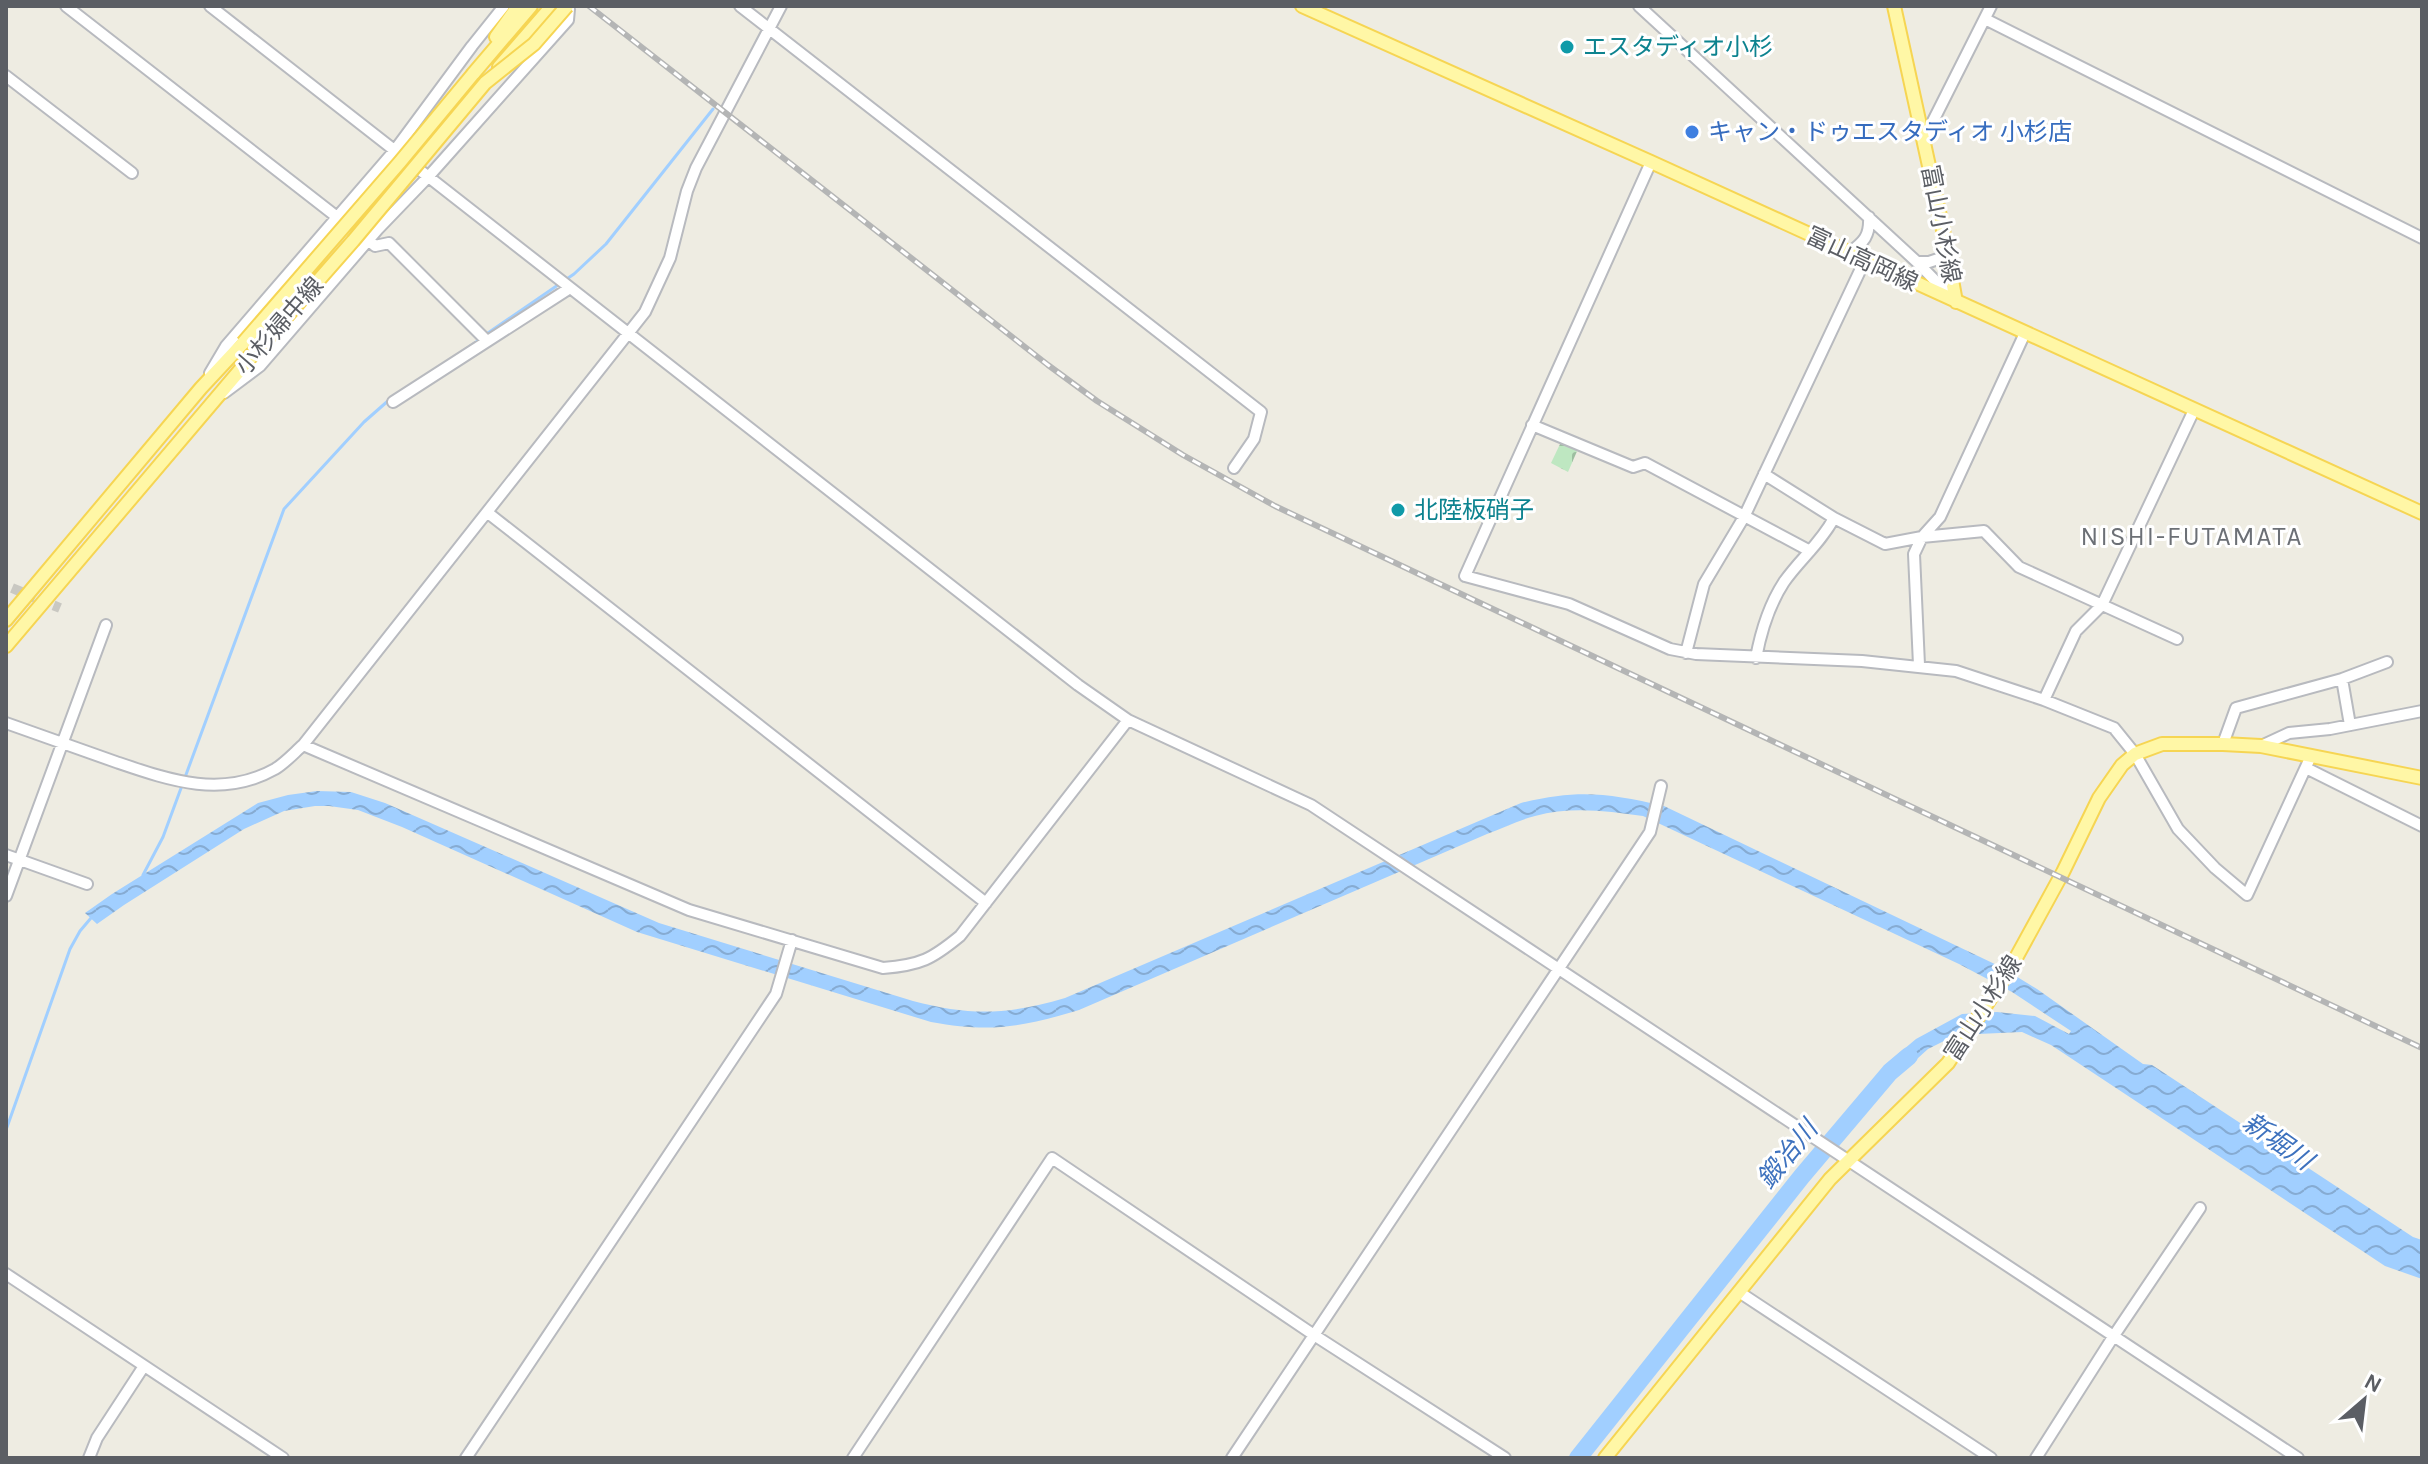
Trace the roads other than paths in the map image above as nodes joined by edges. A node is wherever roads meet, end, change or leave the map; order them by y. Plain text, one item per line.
1 (66, 6) edge
2 (210, 6) edge
3 (504, 6) edge
4 (518, 6) edge
5 (531, 6) edge
6 (552, 6) edge
7 (566, 6) edge
8 (740, 6) edge
9 (781, 6) edge
10 (1302, 6) edge
11 (1639, 6) edge
12 (1894, 6) edge
13 (1991, 6) edge
14 (1985, 19) junction
15 (770, 30) junction
16 (473, 74) junction
17 (6, 76) edge
18 (485, 83) junction
19 (1924, 139) junction
20 (395, 150) junction
21 (1651, 162) junction
22 (132, 173) dead end
23 (429, 176) junction
24 (337, 217) junction
25 (1869, 217) junction
26 (2422, 238) edge
27 (368, 240) junction
28 (1947, 247) junction
29 (1849, 253) junction
30 (1865, 260) junction
31 (1917, 262) junction
32 (570, 288) junction
33 (1956, 302) junction
34 (630, 332) junction
35 (2025, 333) junction
36 (487, 341) junction
37 (201, 388) junction
38 (216, 399) junction
39 (393, 402) dead end
40 (2194, 410) junction
41 (1532, 425) junction
42 (1234, 468) dead end
43 (1764, 474) junction
44 (488, 513) junction
45 (2422, 513) edge
46 (1744, 517) junction
47 (1834, 518) junction
48 (1922, 537) junction
49 (1810, 551) junction
50 (2102, 605) junction
51 (6, 620) edge
52 (106, 625) dead end
53 (2177, 639) dead end
54 (6, 646) edge
55 (1686, 653) junction
56 (1756, 658) junction
57 (2387, 662) dead end
58 (1919, 665) junction
59 (2342, 679) junction
60 (2044, 700) junction
61 (2422, 711) edge
62 (1128, 720) junction
63 (6, 723) edge
64 (2350, 725) junction
65 (62, 743) junction
66 (2223, 744) junction
67 (303, 745) junction
68 (2261, 746) junction
69 (2135, 754) junction
70 (2308, 762) junction
71 (2422, 778) edge
72 (1661, 786) dead end
73 (2422, 826) edge
74 (6, 855) edge
75 (19, 860) junction
76 (87, 884) dead end
77 (6, 896) edge
78 (986, 903) junction
79 (792, 940) junction
80 (1559, 969) junction
81 (1843, 1156) junction
82 (2200, 1208) dead end
83 (6, 1274) edge
84 (1739, 1292) junction
85 (1314, 1335) junction
86 (2113, 1337) junction
87 (144, 1366) junction
88 (89, 1458) edge
89 (283, 1458) edge
90 (466, 1458) edge
91 (853, 1458) edge
92 (1232, 1458) edge
93 (1505, 1458) edge
94 (1605, 1458) edge
95 (1991, 1458) edge
96 (2036, 1458) edge
97 (2298, 1458) edge

1 - 24 street
2 - 20 street
3 - 20 street
4 - 16 main road
5 - 16 main road, 小杉婦中線
6 - 18 main road, 小杉婦中線, bridge
7 - 18 main road, bridge
7 - 23 street
8 - 15 street
9 - 15 street
10 - 21 main road, 富山高岡線
11 - 25 street
12 - 19 main road, 富山小杉線
13 - 14 street
14 - 19 street
14 - 26 street
15 - 34 street
15 - 42 street
16 - 37 main road, 小杉婦中線, bridge
17 - 22 street
18 - 38 main road, 小杉婦中線, bridge
19 - 28 main road, 富山小杉線
20 - 23 street
20 - 24 street
21 - 29 main road, 富山高岡線
21 - 41 street
23 - 27 street
23 - 32 street
24 - 37 street
25 - 29 street
25 - 31 street
27 - 36 street
27 - 38 street
28 - 31 street
28 - 33 main road, 富山小杉線
29 - 30 main road, 富山高岡線
30 - 33 main road, 富山高岡線
30 - 43 street
31 - 33 street
32 - 34 street
32 - 36 street
33 - 35 main road, 富山高岡線
34 - 44 street
34 - 62 street
35 - 40 main road, 富山高岡線
35 - 48 street
36 - 39 street
37 - 51 main road, 小杉婦中線
38 - 54 main road, 小杉婦中線
40 - 45 main road, 富山高岡線
40 - 50 street
41 - 46 street
41 - 55 street
43 - 46 street
43 - 47 street
44 - 67 street
44 - 78 street
46 - 49 street
46 - 55 street
47 - 48 street
47 - 49 street
48 - 50 street
48 - 58 street
49 - 56 street
50 - 53 street
50 - 60 street
52 - 65 street
55 - 56 street
56 - 58 street
57 - 59 street
58 - 60 street
59 - 64 street
59 - 66 street
60 - 69 street
61 - 64 street
62 - 78 street
62 - 80 street
63 - 65 street
64 - 68 street
65 - 67 street
65 - 75 street
66 - 68 main road
66 - 69 main road
67 - 79 street
68 - 70 main road
69 - 70 street
69 - 81 main road, 富山小杉線
70 - 71 main road
70 - 73 street
72 - 80 street
74 - 75 street
75 - 76 street
75 - 77 street
78 - 79 street
79 - 90 street
80 - 81 street
80 - 85 street
81 - 84 main road, 富山小杉線
81 - 86 street
82 - 86 street
83 - 87 street
84 - 94 main road, 富山小杉線
84 - 95 street
85 - 91 street
85 - 92 street
85 - 93 street
86 - 96 street
86 - 97 street
87 - 88 street
87 - 89 street

